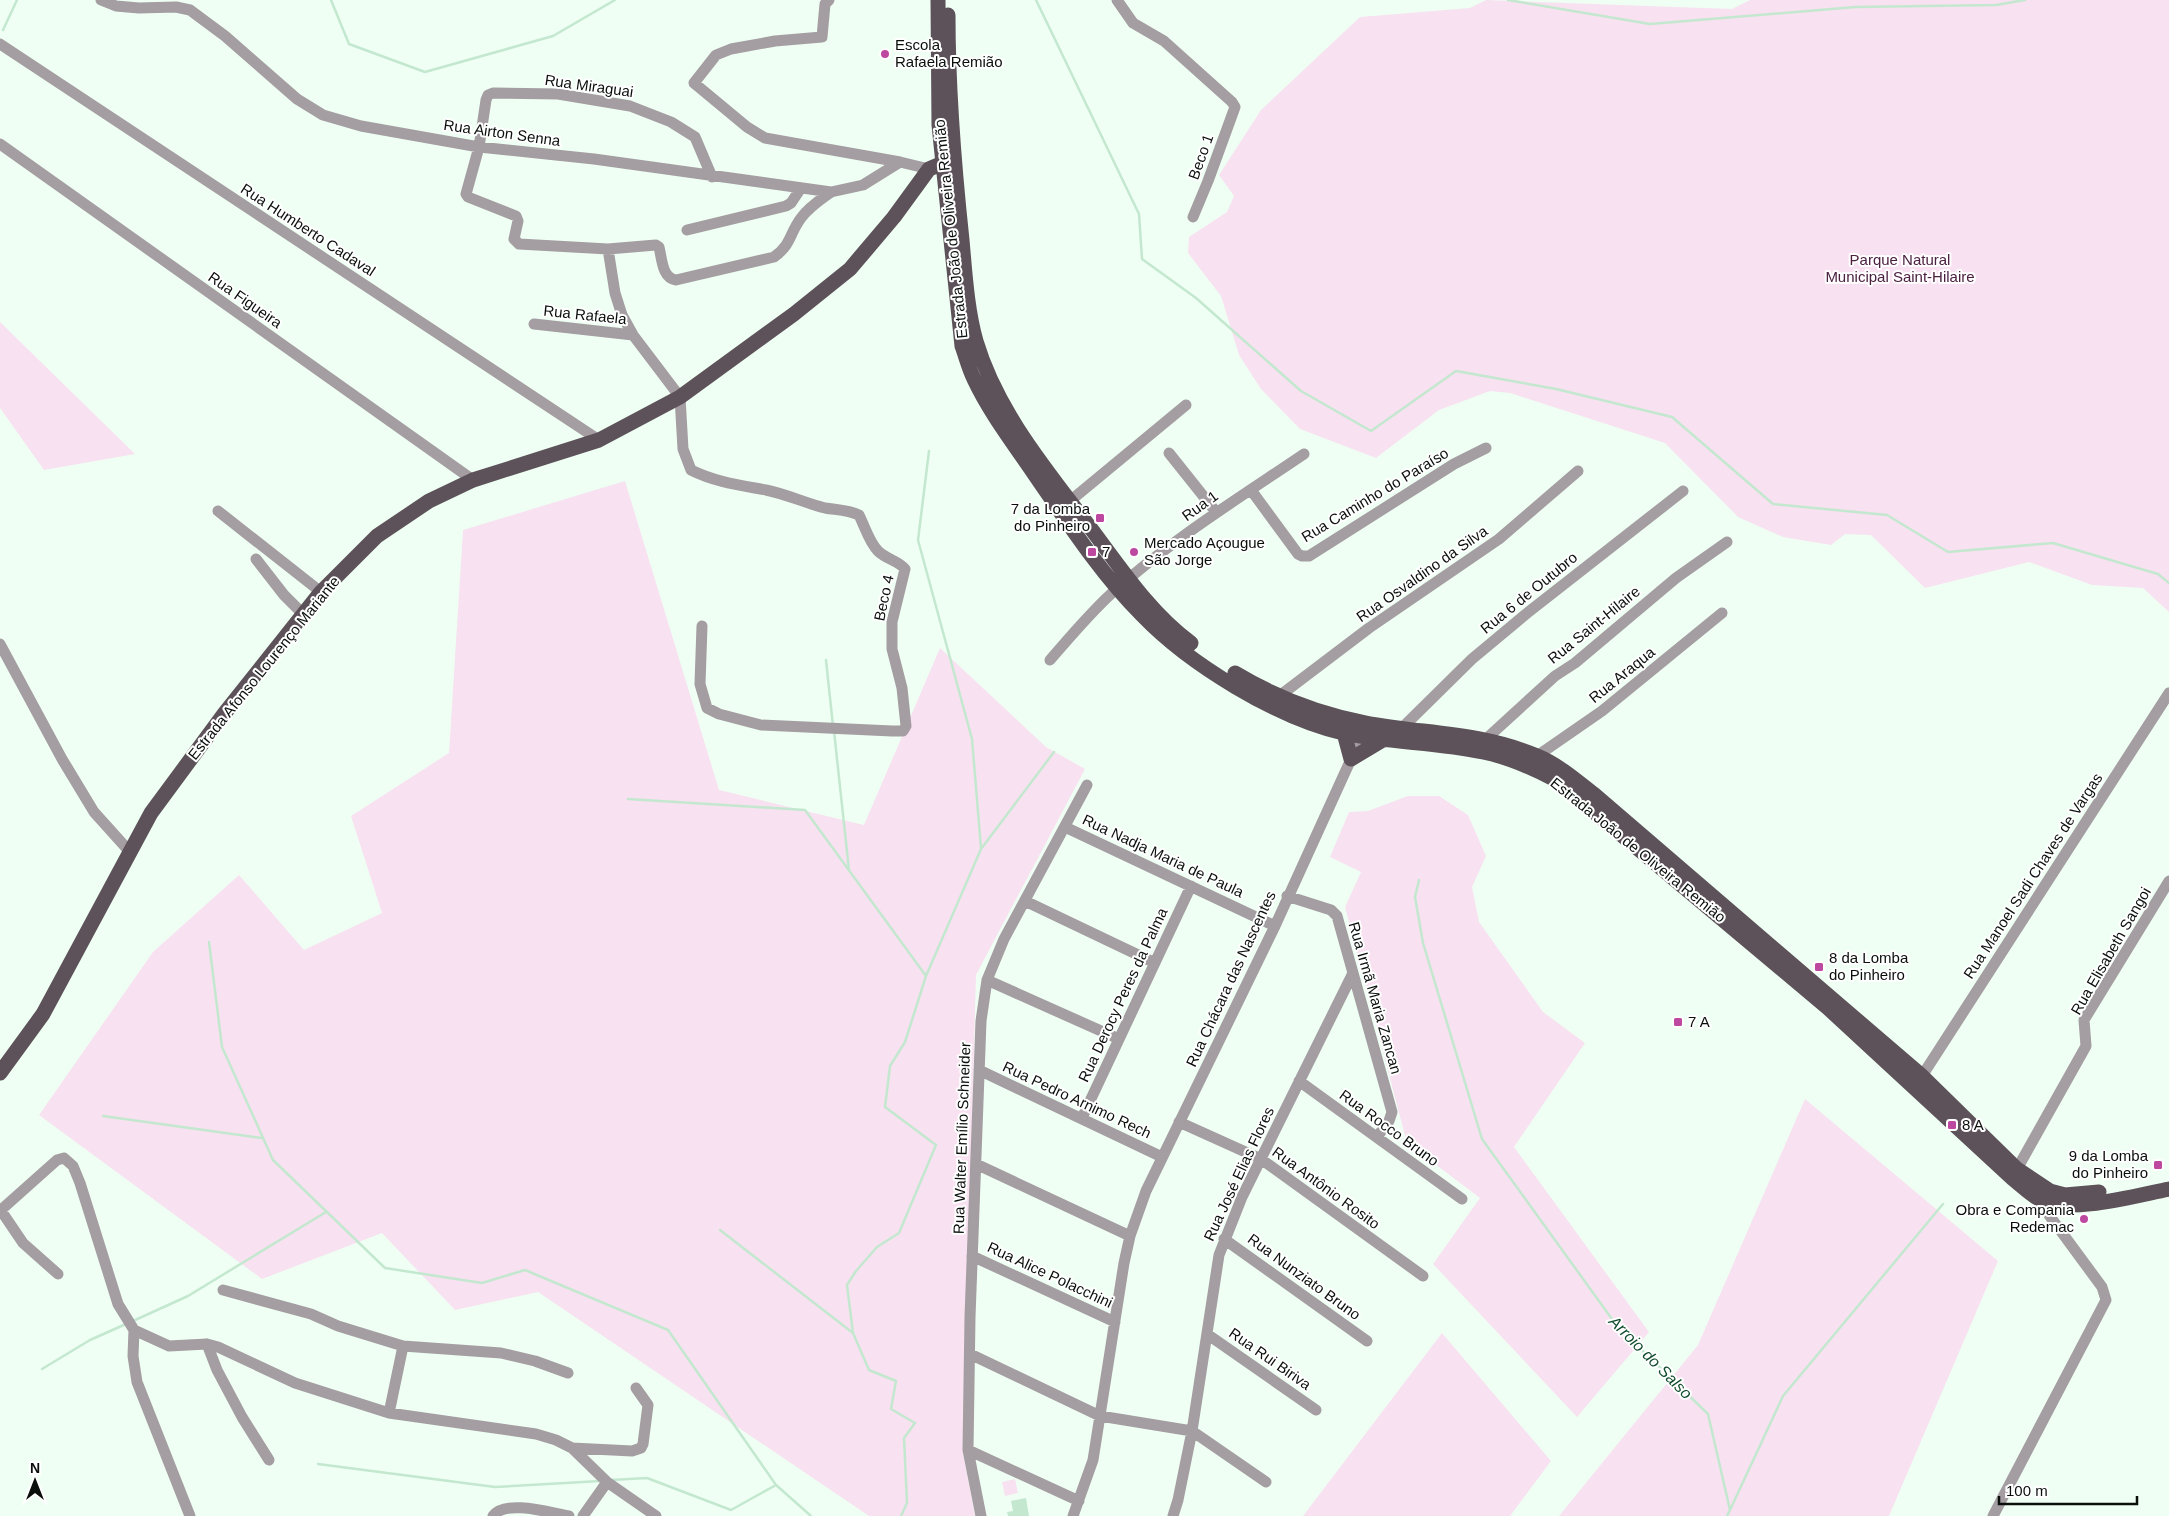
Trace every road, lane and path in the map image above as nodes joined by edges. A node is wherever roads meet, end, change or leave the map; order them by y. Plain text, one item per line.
1 (101, 0) edge
2 (829, 0) edge
3 (938, 0) edge
4 (948, 0) edge
5 (1118, 0) edge
6 (0, 44) edge
7 (0, 144) edge
8 (479, 147) junction
9 (900, 162) junction
10 (941, 163) junction
11 (712, 177) junction
12 (801, 188) junction
13 (831, 192) junction
14 (1193, 217) dead end
15 (687, 230) dead end
16 (608, 249) junction
17 (534, 324) dead end
18 (633, 336) junction
19 (680, 397) junction
20 (1186, 406) dead end
21 (599, 440) junction
22 (1486, 448) dead end
23 (1169, 453) dead end
24 (1304, 454) dead end
25 (1578, 471) dead end
26 (473, 480) junction
27 (1251, 490) junction
28 (1683, 491) dead end
29 (1070, 501) junction
30 (218, 511) dead end
31 (1216, 512) junction
32 (1727, 542) dead end
33 (256, 559) dead end
34 (1124, 583) junction
35 (321, 592) junction
36 (1722, 613) dead end
37 (303, 614) junction
38 (702, 626) dead end
39 (0, 644) edge
40 (1050, 660) dead end
41 (2169, 693) edge
42 (1278, 696) junction
43 (1402, 728) junction
44 (1344, 733) junction
45 (1457, 735) junction
46 (1362, 736) junction
47 (1386, 738) junction
48 (1486, 739) junction
49 (1538, 756) junction
50 (1351, 759) junction
51 (1087, 785) dead end
52 (1592, 801) junction
53 (1066, 827) junction
54 (130, 852) junction
55 (2169, 881) edge
56 (1191, 886) junction
57 (1287, 896) junction
58 (1025, 900) junction
59 (1275, 926) junction
60 (1155, 963) junction
61 (1352, 975) junction
62 (987, 980) junction
63 (1119, 1039) junction
64 (979, 1070) junction
65 (0, 1074) edge
66 (1922, 1076) junction
67 (1300, 1081) junction
68 (1082, 1118) junction
69 (1179, 1122) junction
70 (1377, 1137) junction
71 (1162, 1157) junction
72 (1260, 1159) junction
73 (976, 1164) junction
74 (2017, 1169) junction
75 (2169, 1178) edge
76 (2169, 1189) edge
77 (1462, 1199) dead end
78 (2040, 1200) junction
79 (0, 1209) edge
80 (1130, 1236) junction
81 (1224, 1239) junction
82 (972, 1256) junction
83 (58, 1274) dead end
84 (1423, 1276) dead end
85 (223, 1290) dead end
86 (1115, 1322) junction
87 (134, 1330) junction
88 (1207, 1334) junction
89 (1367, 1341) dead end
90 (207, 1344) junction
91 (403, 1346) junction
92 (970, 1354) junction
93 (568, 1373) dead end
94 (636, 1388) dead end
95 (1316, 1410) dead end
96 (389, 1413) junction
97 (1100, 1416) junction
98 (1192, 1431) junction
99 (572, 1448) junction
100 (968, 1450) junction
101 (269, 1460) dead end
102 (607, 1482) junction
103 (1266, 1482) dead end
104 (1079, 1501) junction
105 (190, 1516) edge
106 (493, 1516) edge
107 (569, 1516) edge
108 (583, 1516) edge
109 (656, 1516) edge
110 (981, 1516) edge
111 (1073, 1516) edge
112 (1173, 1516) edge
113 (1993, 1516) edge

1 - 8 street, Rua Airton Senna
2 - 9 street
3 - 10 main road, Estrada João de Oliveira Remião
4 - 10 main road, Estrada João de Oliveira Remião
5 - 14 street, Beco 1
6 - 21 street, Rua Humberto Cadaval
7 - 26 street, Rua Figueira
8 - 11 street, Rua Airton Senna
8 - 11 street, Rua Miraguai
8 - 16 street
9 - 10 street
9 - 13 street, Rua Airton Senna
10 - 19 main road, Estrada Afonso Lourenço Mariante
10 - 29 main road, Estrada João de Oliveira Remião
10 - 34 main road, Estrada João de Oliveira Remião
11 - 12 street, Rua Airton Senna
12 - 13 street, Rua Airton Senna
12 - 15 street
13 - 16 street
16 - 18 street
17 - 18 street, Rua Rafaela
18 - 19 street
19 - 21 main road, Estrada Afonso Lourenço Mariante
19 - 38 street, Beco 4
20 - 29 street
21 - 26 main road, Estrada Afonso Lourenço Mariante
22 - 27 street, Rua Caminho do Paraíso
23 - 31 street
24 - 27 street, Rua 1
25 - 42 street, Rua Osvaldino da Silva
26 - 35 main road, Estrada Afonso Lourenço Mariante
27 - 31 street, Rua 1
28 - 43 street, Rua 6 de Outubro
29 - 34 main road, Estrada João de Oliveira Remião
30 - 35 street
31 - 34 street, Rua 1
32 - 48 street, Rua Saint-Hilaire
33 - 37 street
34 - 40 street, Rua 1
34 - 42 main road, Estrada João de Oliveira Remião
34 - 44 main road, Estrada João de Oliveira Remião
35 - 37 main road, Estrada Afonso Lourenço Mariante
36 - 49 street, Rua Araqua
37 - 54 main road, Estrada Afonso Lourenço Mariante
39 - 54 street
41 - 66 street, Rua Manoel Sadi Chaves de Vargas
42 - 43 main road, Estrada João de Oliveira Remião
42 - 46 main road
43 - 45 main road, Estrada João de Oliveira Remião
44 - 46 main road, Estrada João de Oliveira Remião
44 - 50 main road
45 - 46 main road
45 - 48 main road, Estrada João de Oliveira Remião
46 - 47 main road, Estrada João de Oliveira Remião
46 - 50 street, Rua Chácara das Nascentes
47 - 50 main road
47 - 52 main road, Estrada João de Oliveira Remião
48 - 49 main road, Estrada João de Oliveira Remião
49 - 52 main road, Estrada João de Oliveira Remião
50 - 57 street, Rua Chácara das Nascentes
51 - 53 street, Rua Walter Emílio Schneider
52 - 66 main road, Estrada João de Oliveira Remião
52 - 78 main road, Estrada João de Oliveira Remião
53 - 56 street, Rua Nadja Maria de Paula
53 - 58 street, Rua Walter Emílio Schneider
54 - 65 main road, Estrada Afonso Lourenço Mariante
55 - 74 street, Rua Elisabeth Sangoi
56 - 59 street, Rua Nadja Maria de Paula
56 - 60 street, Rua Derocy Peres da Palma
57 - 59 street, Rua Chácara das Nascentes
57 - 61 street, Rua Irmã Maria Zancan
58 - 60 street
58 - 62 street, Rua Walter Emílio Schneider
59 - 69 street, Rua Chácara das Nascentes
60 - 63 street, Rua Derocy Peres da Palma
61 - 67 street, Rua José Elias Flores
61 - 70 street, Rua Irmã Maria Zancan
62 - 63 street
62 - 64 street, Rua Walter Emílio Schneider
63 - 68 street, Rua Derocy Peres da Palma
64 - 68 street, Rua Pedro Arnimo Rech
64 - 73 street, Rua Walter Emílio Schneider
66 - 74 main road, Estrada João de Oliveira Remião
67 - 70 street, Rua Rocco Bruno
67 - 72 street, Rua José Elias Flores
68 - 71 street, Rua Pedro Arnimo Rech
69 - 71 street, Rua Chácara das Nascentes
69 - 72 street, Rua Antônio Rosito
70 - 77 street, Rua Rocco Bruno
71 - 80 street, Rua Chácara das Nascentes
72 - 81 street, Rua José Elias Flores
72 - 84 street, Rua Antônio Rosito
73 - 80 street
73 - 82 street, Rua Walter Emílio Schneider
74 - 75 main road, Estrada João de Oliveira Remião
76 - 78 main road, Estrada João de Oliveira Remião
78 - 113 street
79 - 83 street
79 - 87 street
80 - 86 street, Rua Chácara das Nascentes
81 - 88 street, Rua José Elias Flores
81 - 89 street, Rua Nunziato Bruno
82 - 86 street, Rua Alice Polacchini
82 - 92 street, Rua Walter Emílio Schneider
85 - 91 street
86 - 97 street, Rua Chácara das Nascentes
87 - 90 street
87 - 105 street
88 - 95 street, Rua Rui Biriva
88 - 98 street, Rua José Elias Flores
90 - 96 street
90 - 101 street
91 - 93 street
91 - 96 street
92 - 97 street
92 - 100 street, Rua Walter Emílio Schneider
94 - 99 street
96 - 99 street
97 - 98 street
97 - 104 street, Rua Chácara das Nascentes
98 - 103 street
98 - 112 street, Rua José Elias Flores
99 - 102 street
100 - 104 street
100 - 110 street, Rua Walter Emílio Schneider
102 - 108 street
102 - 109 street
104 - 111 street, Rua Chácara das Nascentes
106 - 107 street

